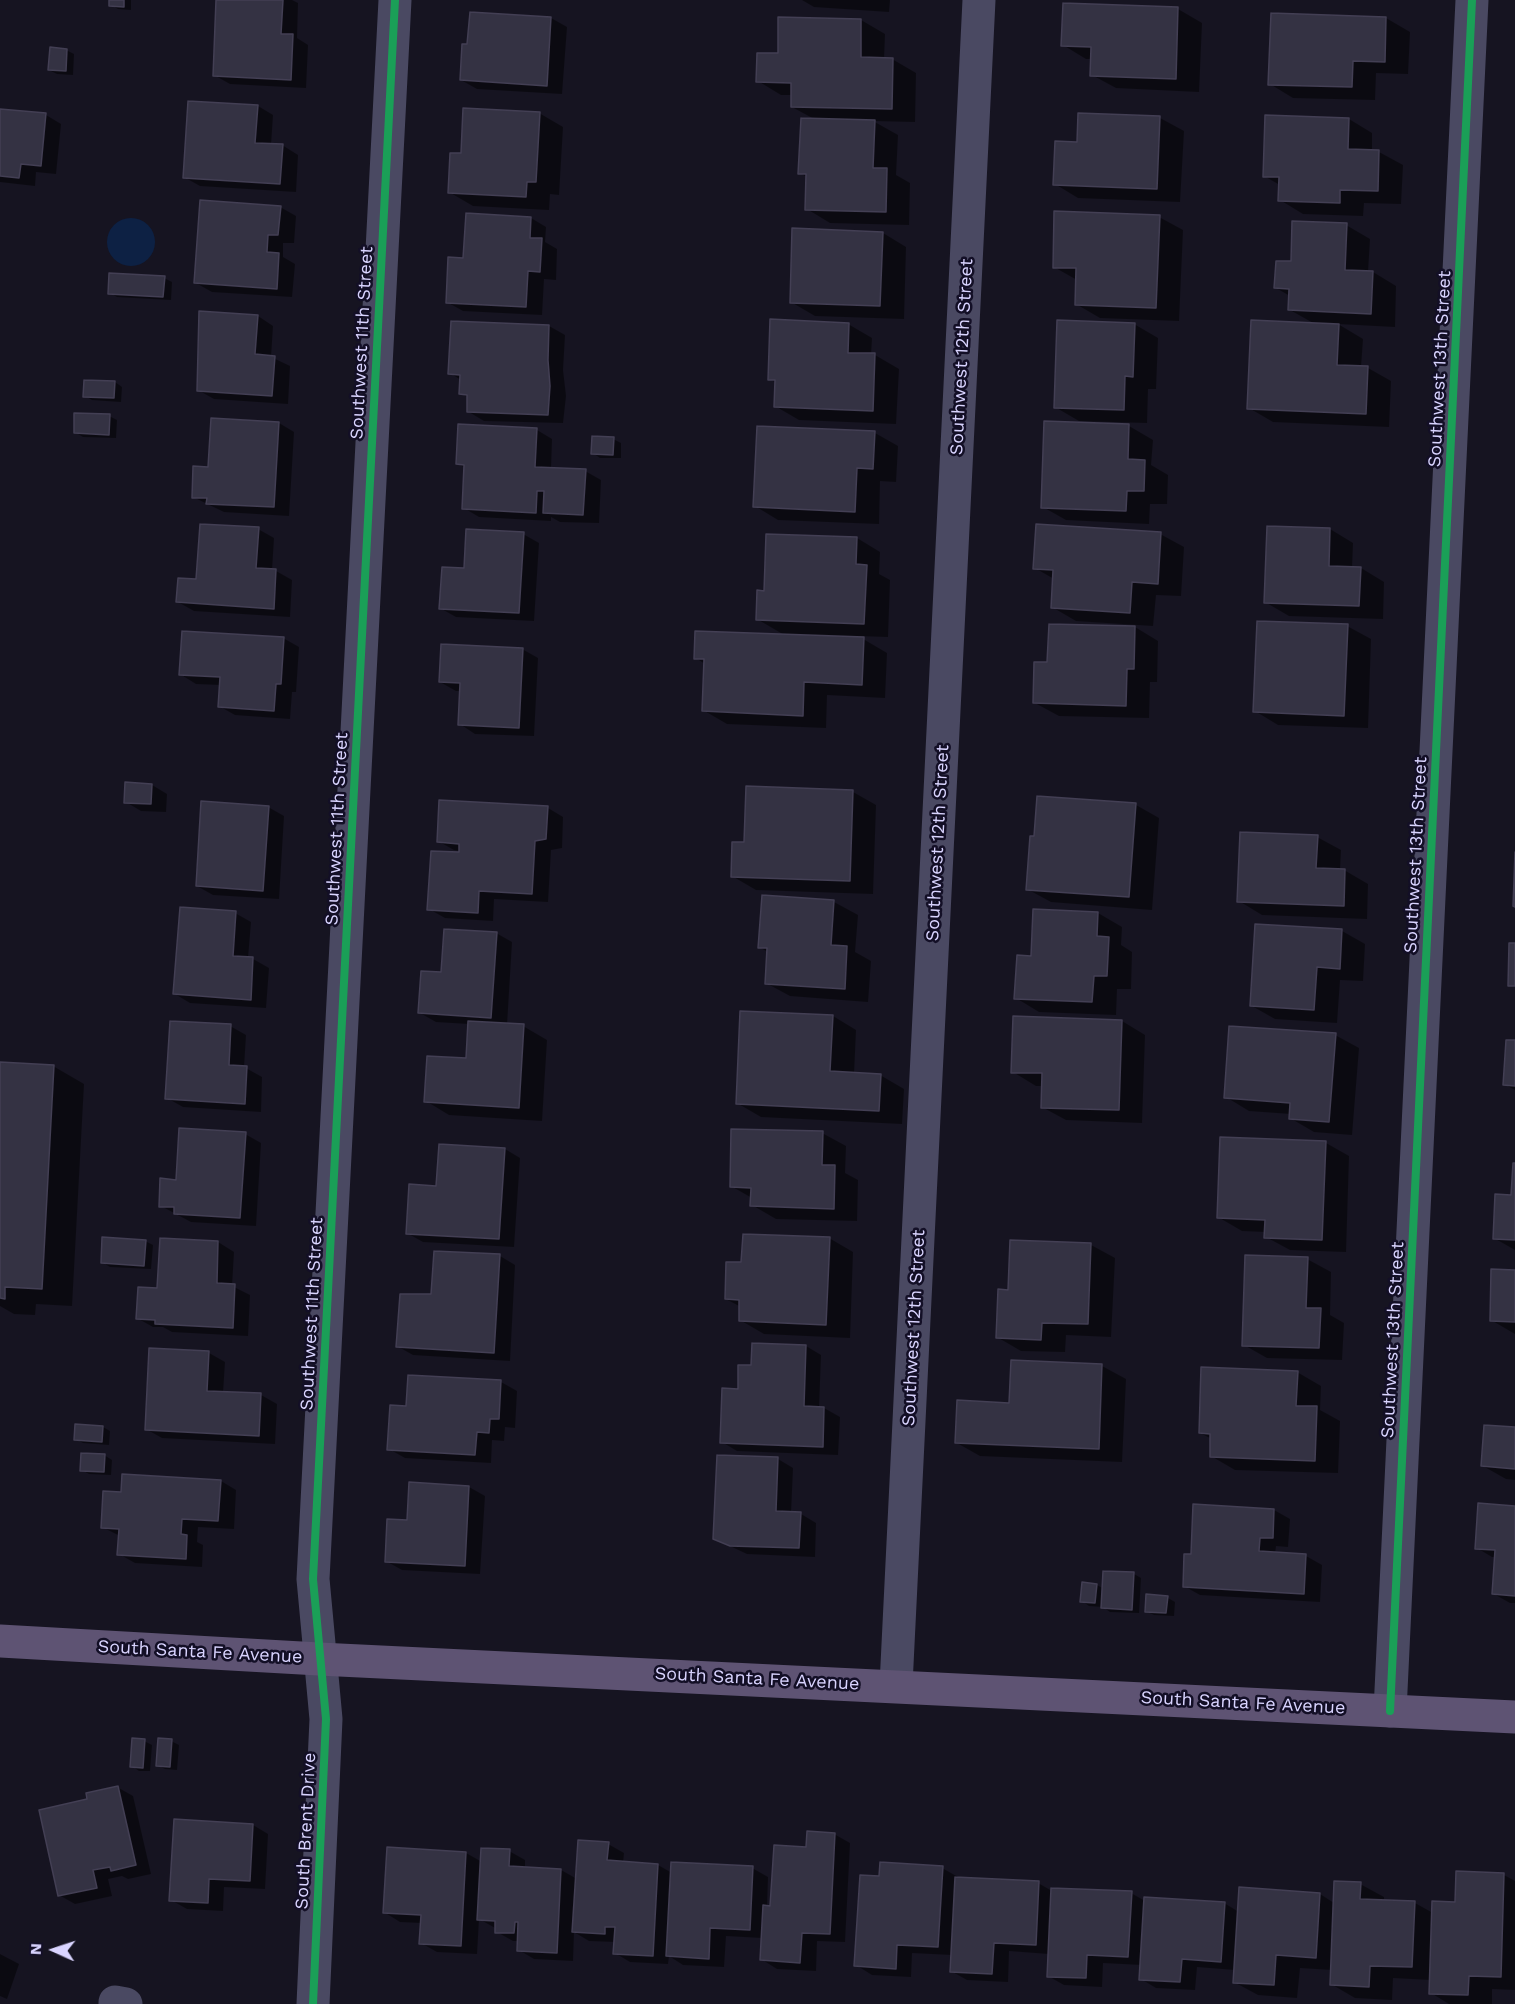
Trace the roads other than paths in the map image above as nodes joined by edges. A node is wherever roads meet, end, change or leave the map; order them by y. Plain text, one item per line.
1 (395, 0) edge
2 (979, 0) edge
3 (1472, 0) edge
4 (0, 1641) edge
5 (319, 1659) junction
6 (896, 1685) junction
7 (1390, 1711) junction
8 (1515, 1717) edge
9 (313, 2004) edge

1 - 5 street, Southwest 11th Street
2 - 6 street, Southwest 12th Street
3 - 7 street, Southwest 13th Street
4 - 5 main road, South Santa Fe Avenue
5 - 6 main road, South Santa Fe Avenue
5 - 9 street, South Brent Drive
6 - 7 main road, South Santa Fe Avenue
7 - 8 main road, South Santa Fe Avenue

